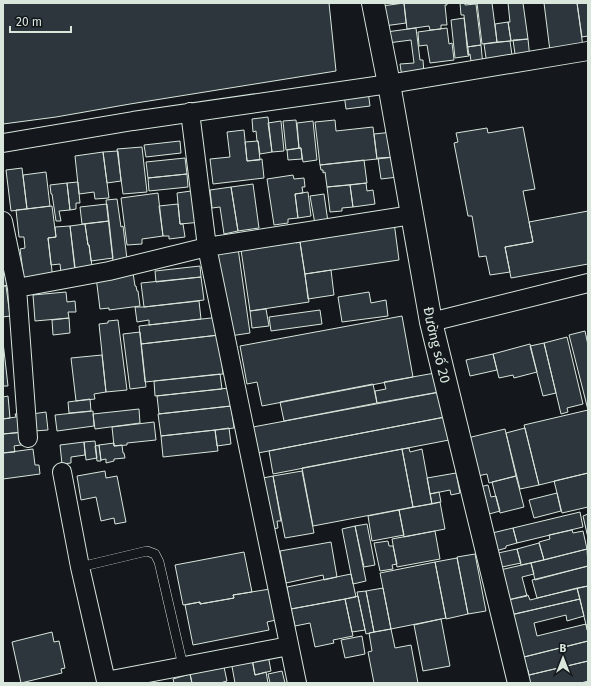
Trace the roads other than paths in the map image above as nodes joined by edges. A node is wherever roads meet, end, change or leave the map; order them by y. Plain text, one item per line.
1 (373, 3) edge
2 (588, 52) edge
3 (389, 84) junction
4 (190, 112) junction
5 (3, 143) edge
6 (412, 215) junction
7 (3, 221) edge
8 (207, 248) junction
9 (588, 283) edge
10 (17, 288) junction
11 (431, 322) junction
12 (28, 438) dead end
13 (62, 472) dead end
14 (80, 567) junction
15 (289, 646) junction
16 (183, 666) junction
17 (102, 682) edge
18 (297, 683) edge
19 (519, 683) edge

1 - 3 street, Đường số 20
2 - 3 street
3 - 4 street
3 - 6 street, Đường số 20
4 - 5 street
4 - 8 street
6 - 8 street
6 - 11 street, Đường số 20
7 - 10 street
8 - 10 street
8 - 15 street
9 - 11 street
10 - 12 street
11 - 19 street, Đường số 20
13 - 14 street
14 - 16 lane
14 - 17 street
15 - 16 street
15 - 18 street
16 - 17 street

